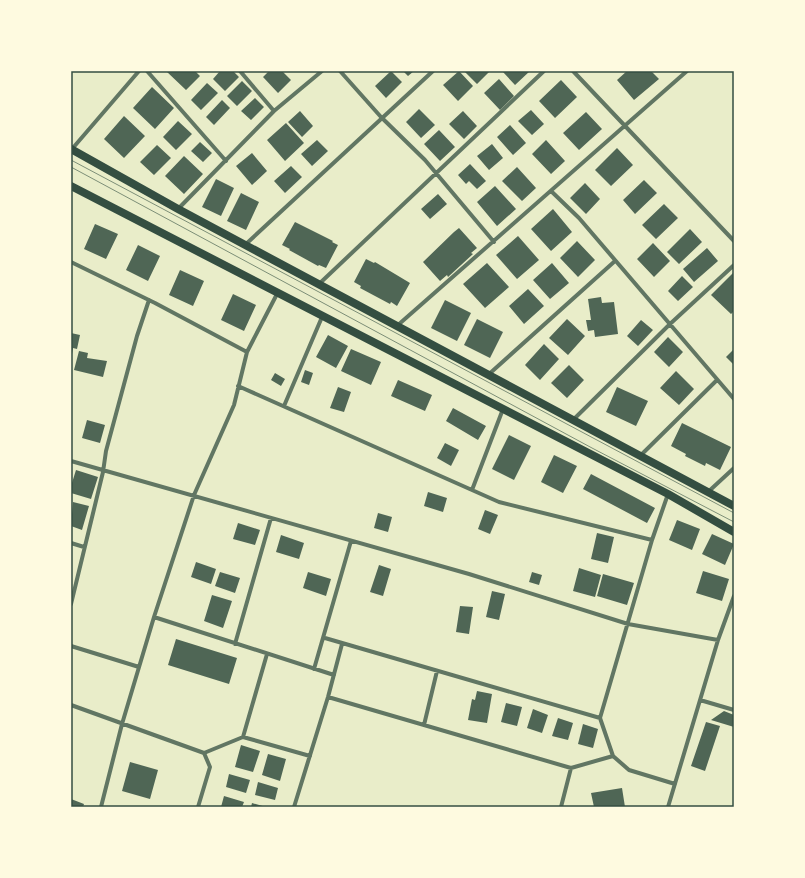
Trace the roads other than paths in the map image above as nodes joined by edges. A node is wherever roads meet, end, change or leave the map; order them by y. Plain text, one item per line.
1 (139, 71) edge
2 (147, 71) edge
3 (240, 71) edge
4 (322, 71) edge
5 (340, 71) edge
6 (433, 71) edge
7 (544, 71) edge
8 (573, 71) edge
9 (686, 71) edge
10 (274, 111) junction
11 (381, 117) junction
12 (625, 124) junction
13 (71, 149) edge
14 (226, 161) junction
15 (436, 175) junction
16 (71, 186) edge
17 (551, 191) junction
18 (178, 209) junction
19 (734, 241) edge
20 (494, 242) junction
21 (246, 244) junction
22 (615, 261) junction
23 (71, 262) edge
24 (734, 265) edge
25 (319, 284) junction
26 (277, 294) junction
27 (148, 300) junction
28 (322, 317) junction
29 (670, 324) junction
30 (398, 325) junction
31 (247, 352) junction
32 (488, 375) junction
33 (717, 380) junction
34 (238, 386) junction
35 (734, 399) edge
36 (284, 406) junction
37 (503, 409) junction
38 (573, 420) junction
39 (640, 456) junction
40 (71, 461) edge
41 (734, 468) edge
42 (103, 472) junction
43 (472, 490) junction
44 (708, 492) junction
45 (668, 494) junction
46 (194, 495) junction
47 (734, 506) edge
48 (271, 518) junction
49 (734, 532) edge
50 (652, 540) junction
51 (351, 541) junction
52 (71, 543) edge
53 (84, 547) junction
54 (734, 596) edge
55 (72, 597) edge
56 (71, 604) edge
57 (732, 610) edge
58 (154, 617) junction
59 (628, 624) junction
60 (325, 638) junction
61 (718, 640) junction
62 (235, 644) junction
63 (342, 644) junction
64 (71, 646) edge
65 (267, 654) junction
66 (139, 667) junction
67 (314, 669) junction
68 (437, 671) junction
69 (334, 675) junction
70 (328, 697) junction
71 (700, 700) junction
72 (71, 705) edge
73 (734, 710) edge
74 (600, 718) junction
75 (122, 724) junction
76 (424, 725) junction
77 (244, 737) junction
78 (204, 753) junction
79 (310, 756) junction
80 (613, 756) junction
81 (571, 768) junction
82 (675, 784) junction
83 (101, 807) edge
84 (198, 807) edge
85 (294, 807) edge
86 (561, 807) edge
87 (668, 807) edge

1 - 13 street
2 - 14 street
3 - 10 street
4 - 10 street
5 - 11 street
6 - 11 street
7 - 15 street
8 - 12 street
9 - 12 street
10 - 14 street
11 - 15 street
11 - 21 street
12 - 17 street
12 - 19 street
13 - 18 main road
14 - 18 street
15 - 20 street
15 - 25 street
16 - 26 main road
17 - 20 street
17 - 22 street
18 - 21 main road
20 - 30 street
21 - 25 main road
22 - 29 street
22 - 32 street
23 - 27 street
24 - 29 street
25 - 30 main road
26 - 28 main road
26 - 31 street
27 - 31 street
27 - 42 street
28 - 36 street
28 - 37 main road
29 - 33 street
29 - 38 street
30 - 32 main road
31 - 34 street
32 - 38 main road
33 - 35 street
33 - 39 street
34 - 36 street
34 - 46 street
36 - 43 street
37 - 43 street
37 - 45 main road
38 - 39 main road
39 - 44 main road
40 - 42 street
41 - 44 street
42 - 46 street
42 - 53 street
43 - 50 street
44 - 47 main road
45 - 49 main road
45 - 50 street
46 - 48 street
46 - 58 street
48 - 51 street
48 - 62 street
50 - 59 street
51 - 59 street
51 - 60 street
52 - 53 street
53 - 55 street
54 - 57 street
55 - 56 street
57 - 61 street
58 - 62 street
58 - 66 street
59 - 61 street
59 - 74 street
60 - 63 street
60 - 67 street
61 - 71 street
62 - 65 street
63 - 68 street
63 - 69 street
64 - 66 street
65 - 67 street
65 - 77 street
66 - 75 street
67 - 69 street
68 - 74 street
68 - 76 street
69 - 70 street
70 - 76 street
70 - 79 street
71 - 73 street
71 - 82 street
72 - 75 street
74 - 80 street
75 - 78 street
75 - 83 street
76 - 81 street
77 - 78 street
77 - 79 street
78 - 84 street
79 - 85 street
80 - 81 street
80 - 82 street
81 - 86 street
82 - 87 street

